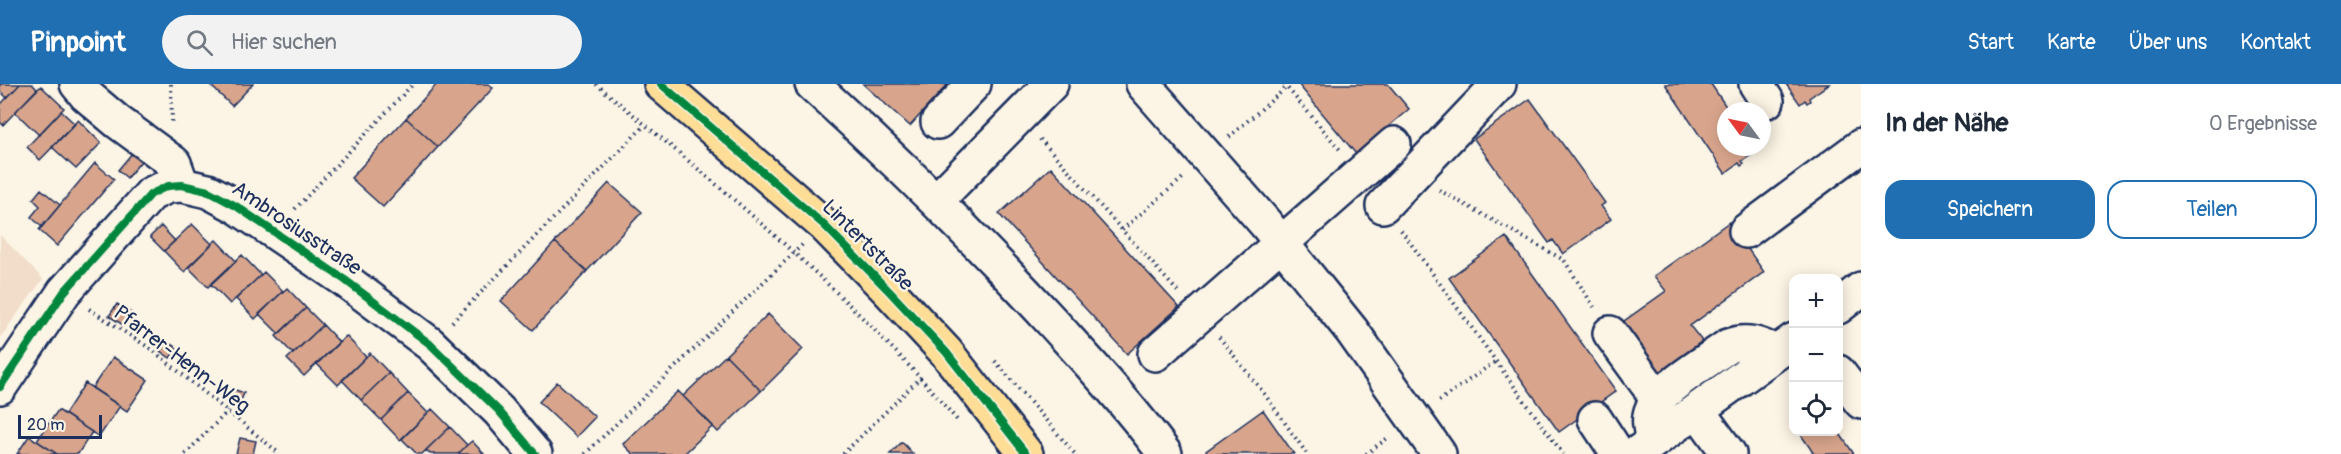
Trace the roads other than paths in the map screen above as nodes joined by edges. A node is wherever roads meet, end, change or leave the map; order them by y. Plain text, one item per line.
1 (77, 84) edge
2 (661, 84) edge
3 (812, 84) edge
4 (974, 84) edge
5 (1051, 84) edge
6 (1143, 84) edge
7 (1499, 84) edge
8 (938, 122) dead end
9 (1394, 144) dead end
10 (1861, 146) edge
11 (182, 185) junction
12 (936, 201) junction
13 (1383, 206) road end
14 (1746, 231) dead end
15 (1281, 243) junction
16 (1861, 289) edge
17 (1843, 304) edge
18 (1610, 333) road end
19 (1785, 346) edge
20 (1155, 354) dead end
21 (1843, 377) edge
22 (0, 387) edge
23 (1658, 399) junction
24 (1861, 402) edge
25 (1697, 410) junction
26 (1595, 419) dead end
27 (1645, 448) edge
28 (535, 454) edge
29 (1026, 454) edge
30 (1165, 454) edge
31 (1439, 454) edge
32 (1618, 454) edge
33 (1729, 454) edge

1 - 11 street
2 - 29 main road, Lintertstraße
3 - 12 street
4 - 8 street
5 - 12 street
6 - 15 street
7 - 13 street
9 - 15 street
10 - 14 street
11 - 22 street
11 - 28 street, Ambrosiusstraße
12 - 30 street
15 - 20 street
15 - 31 street
16 - 17 street
18 - 23 street
19 - 23 street
19 - 25 street
21 - 24 street
23 - 27 street
25 - 27 street
25 - 33 street
26 - 32 street

